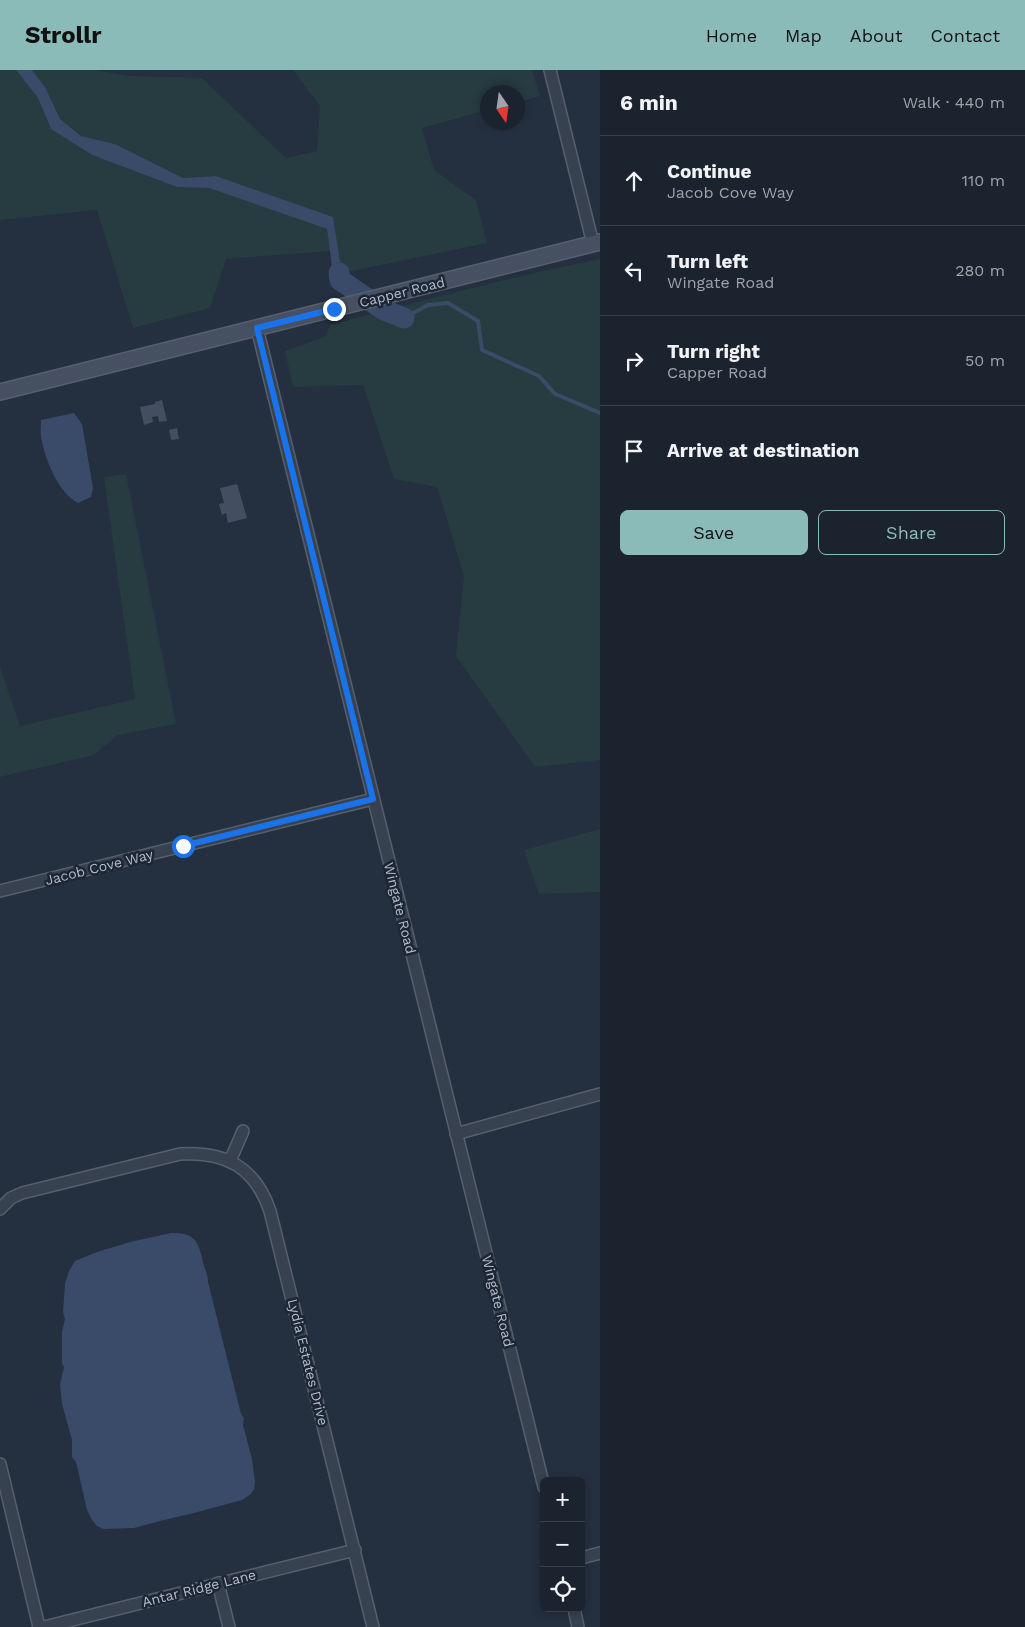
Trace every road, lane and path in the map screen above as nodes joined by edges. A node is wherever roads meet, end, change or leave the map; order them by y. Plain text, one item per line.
1 (550, 70) edge
2 (596, 243) edge
3 (257, 328) junction
4 (0, 392) edge
5 (373, 799) junction
6 (0, 891) edge
7 (600, 1094) edge
8 (244, 1131) dead end
9 (456, 1134) junction
10 (230, 1161) junction
11 (0, 1209) edge
12 (0, 1464) edge
13 (542, 1477) edge
14 (354, 1550) junction
15 (600, 1553) edge
16 (585, 1557) edge
17 (218, 1584) junction
18 (575, 1612) edge
19 (39, 1627) edge
20 (44, 1627) edge
21 (229, 1627) edge
22 (374, 1627) edge
23 (578, 1627) edge

1 - 2 street
2 - 3 street, Capper Road
3 - 4 street, Capper Road
3 - 5 street, Wingate Road
5 - 6 street, Jacob Cove Way
5 - 9 street, Wingate Road
7 - 9 street
8 - 10 street
9 - 13 street, Wingate Road
10 - 11 street, Lydia Estates Drive
10 - 14 street, Lydia Estates Drive
12 - 19 street
14 - 17 street, Antar Ridge Lane
14 - 22 street, Lydia Estates Drive
15 - 16 street
17 - 20 street, Antar Ridge Lane
17 - 21 street
18 - 23 street

